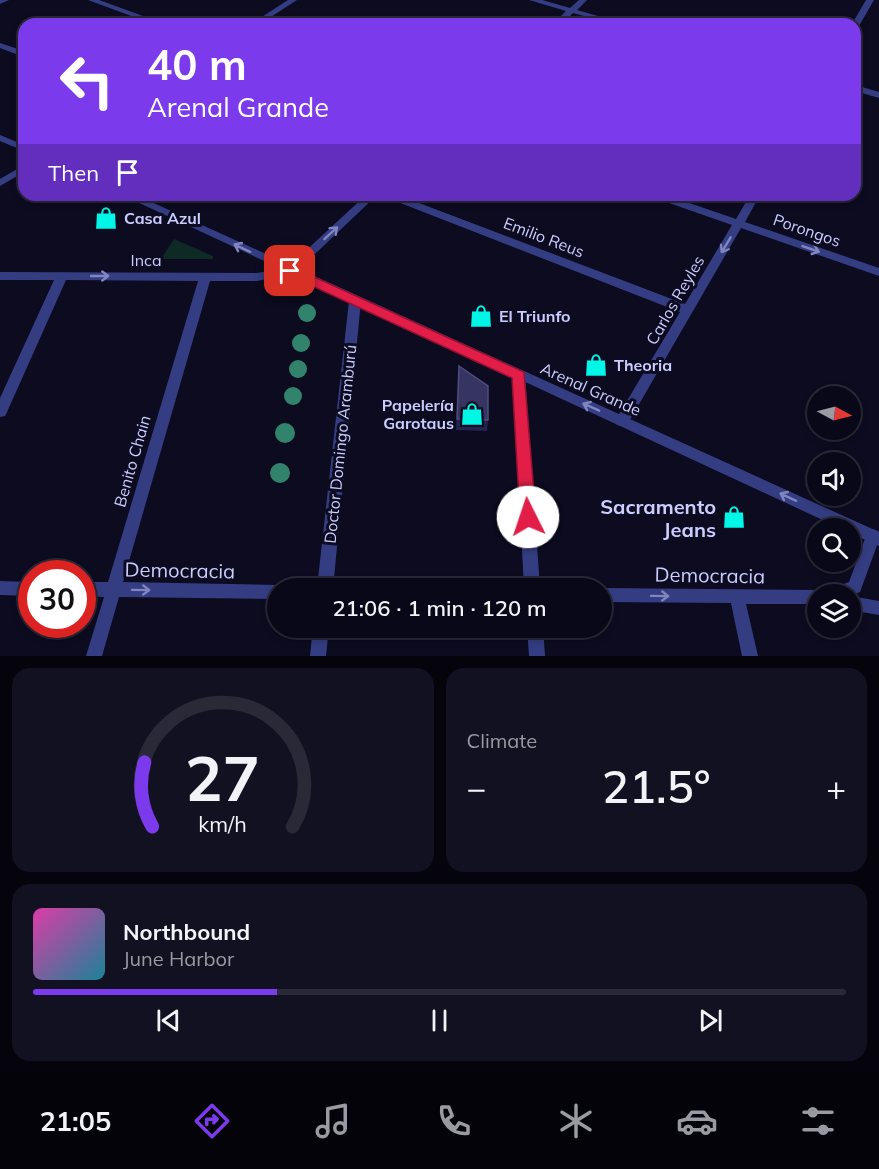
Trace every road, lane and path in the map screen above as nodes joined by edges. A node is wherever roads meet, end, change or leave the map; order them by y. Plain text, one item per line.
1 (5, 0) edge
2 (92, 0) edge
3 (293, 0) edge
4 (533, 0) edge
5 (583, 0) edge
6 (870, 0) edge
7 (0, 2) edge
8 (572, 10) junction
9 (144, 18) edge
10 (264, 18) edge
11 (563, 18) edge
12 (601, 18) edge
13 (860, 18) edge
14 (0, 45) edge
15 (18, 52) edge
16 (861, 90) edge
17 (879, 94) edge
18 (0, 138) edge
19 (18, 146) edge
20 (18, 172) edge
21 (0, 183) edge
22 (140, 201) edge
23 (366, 201) edge
24 (405, 201) edge
25 (673, 201) edge
26 (751, 201) edge
27 (738, 224) junction
28 (290, 271) junction
29 (879, 272) edge
30 (0, 276) edge
31 (62, 276) junction
32 (205, 277) junction
33 (355, 301) junction
34 (688, 310) junction
35 (519, 375) junction
36 (0, 412) edge
37 (622, 421) junction
38 (876, 537) edge
39 (326, 578) edge
40 (531, 578) edge
41 (856, 584) edge
42 (96, 589) edge
43 (18, 590) edge
44 (114, 590) junction
45 (2, 592) edge
46 (267, 592) edge
47 (612, 595) edge
48 (737, 597) junction
49 (807, 597) edge
50 (861, 605) edge
51 (879, 608) edge
52 (320, 638) edge
53 (536, 638) edge
54 (94, 656) edge
55 (318, 656) edge
56 (537, 656) edge
57 (750, 656) edge

1 - 7 street
2 - 9 street
3 - 10 street
4 - 8 street
5 - 8 street
6 - 13 street
8 - 11 street
8 - 12 street
14 - 15 street
16 - 17 street
18 - 19 street
20 - 21 street
28 -> 22 street, Arenal Grande
28 -> 23 street
24 - 34 street, Emilio Reus
25 - 27 street, Porongos
26 - 27 street, Carlos Reyles
27 -> 29 street, Porongos
27 -> 34 street, Carlos Reyles
28 - 32 street, Inca
28 - 33 street, Arenal Grande
30 - 31 street, Inca
31 -> 32 street, Inca
31 - 36 street
32 - 44 street, Benito Chain
33 - 35 street, Arenal Grande
33 - 39 street, Doctor Domingo Aramburú
34 - 37 street, Carlos Reyles
37 -> 35 street, Arenal Grande
35 - 40 street
38 -> 37 street, Arenal Grande
38 - 41 street
42 - 44 street, Democracia
43 - 45 street
44 -> 46 street, Democracia
44 - 54 street, Benito Chain
47 -> 48 street, Democracia
48 - 49 street, Democracia
48 - 57 street
50 - 51 street
52 - 55 street
53 - 56 street

